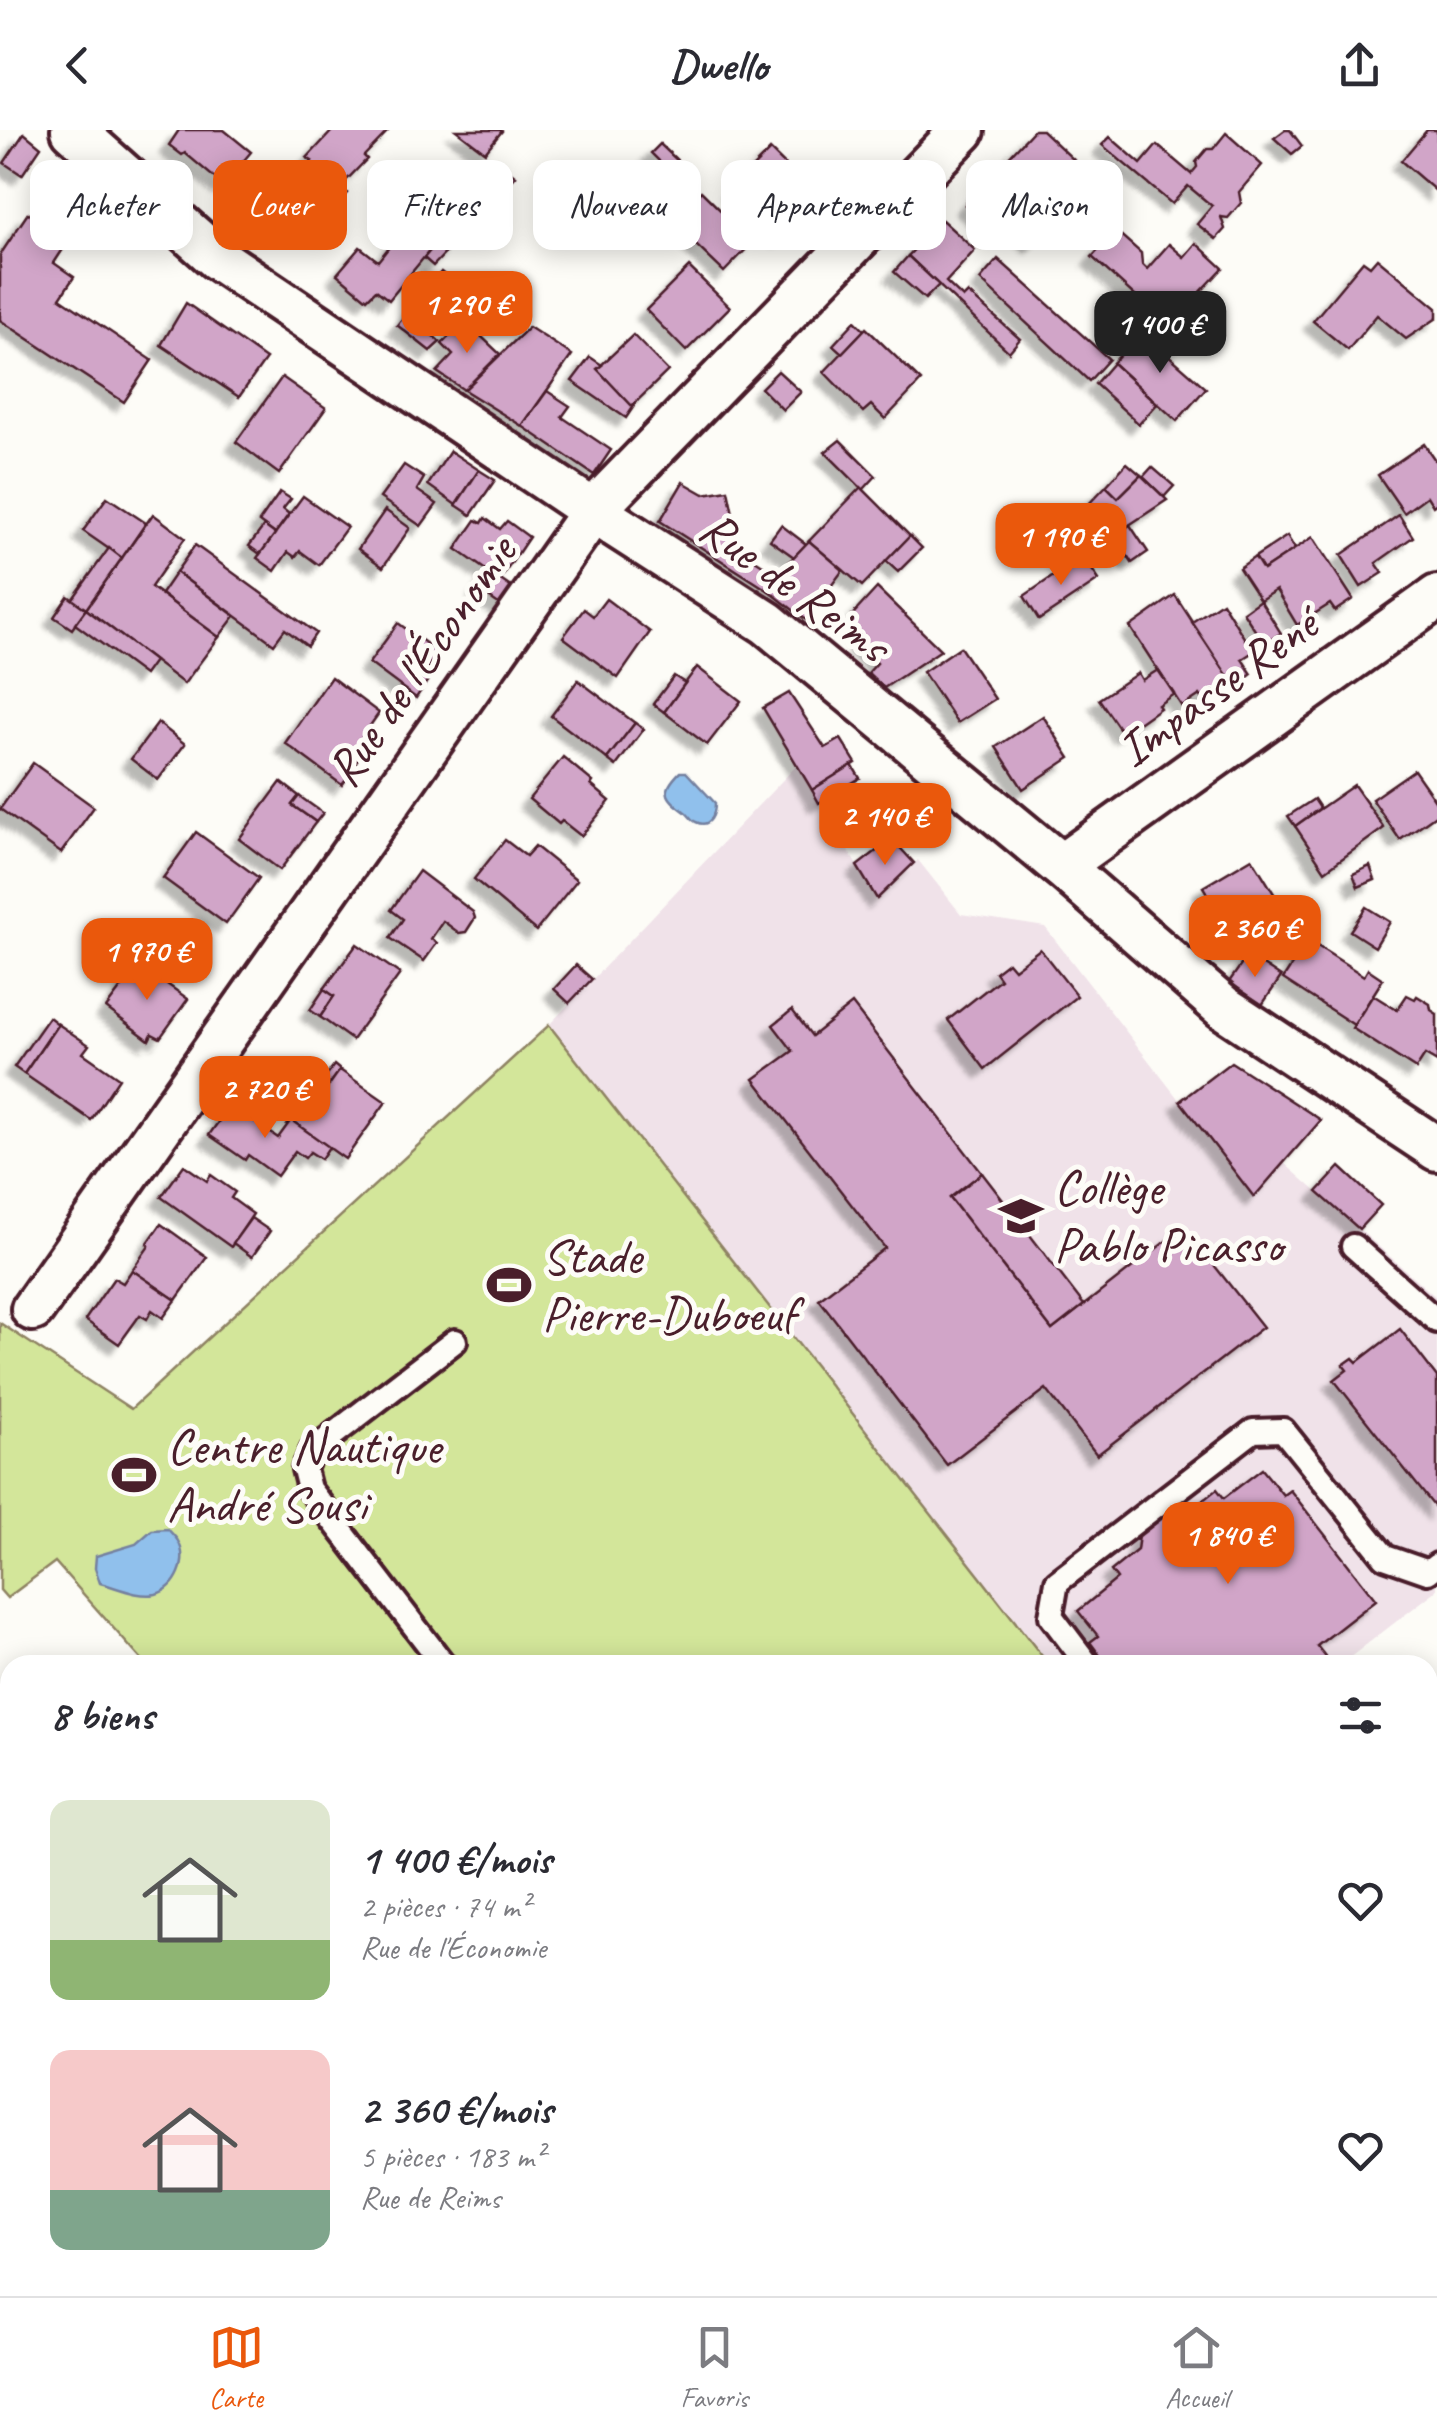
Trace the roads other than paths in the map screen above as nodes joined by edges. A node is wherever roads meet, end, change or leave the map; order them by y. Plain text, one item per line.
1 (74, 130) edge
2 (963, 130) edge
3 (593, 512) junction
4 (1437, 597) edge
5 (1061, 866) junction
6 (1437, 1150) edge
7 (1353, 1246) dead end
8 (34, 1309) dead end
9 (1437, 1321) edge
10 (455, 1342) dead end
11 (1437, 1566) edge
12 (436, 1655) edge
13 (1080, 1655) edge

1 - 3 street, Rue de Reims
2 - 3 street, Rue de l'Économie
3 - 5 street, Rue de Reims
3 - 8 street, Rue de l'Économie
4 - 5 street, Impasse René
5 - 6 street, Rue de Reims
7 - 9 lane
10 - 12 lane
11 - 13 lane

